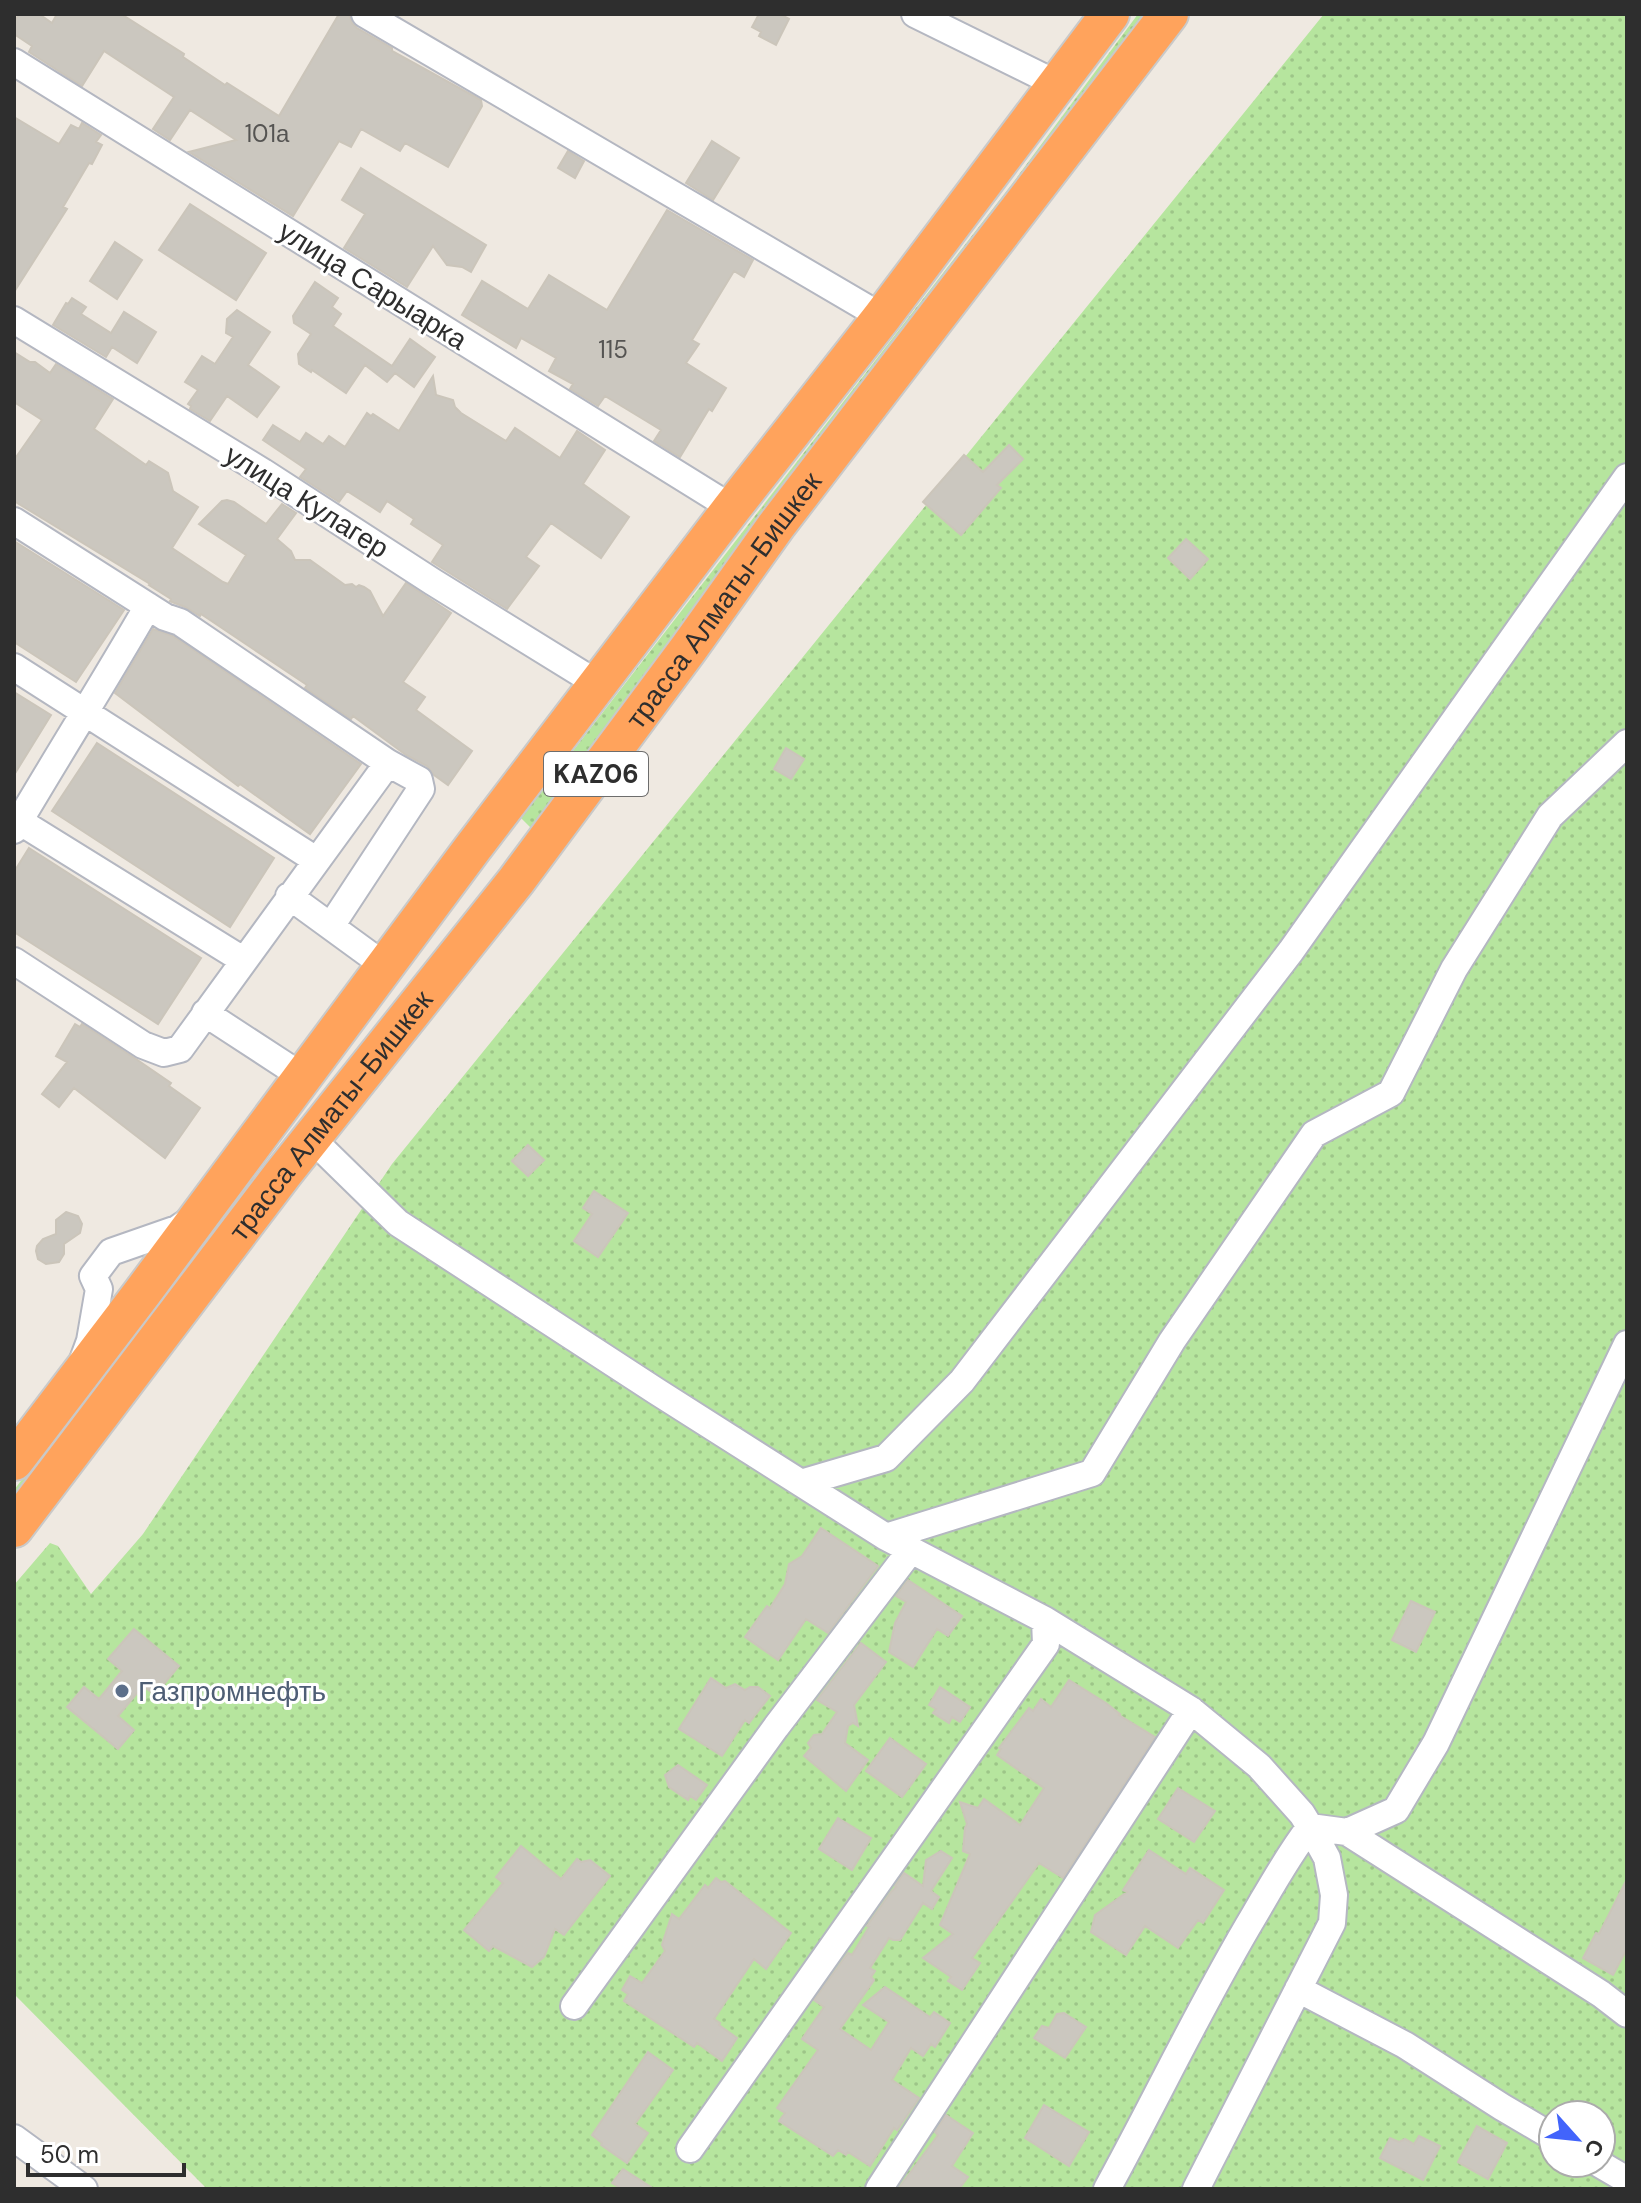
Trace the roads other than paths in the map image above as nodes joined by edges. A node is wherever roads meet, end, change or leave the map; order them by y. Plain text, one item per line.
1 (365, 14) edge
2 (915, 14) edge
3 (1110, 14) edge
4 (1169, 14) edge
5 (14, 62) edge
6 (1057, 84) junction
7 (882, 317) junction
8 (14, 320) edge
9 (1627, 477) edge
10 (732, 508) junction
11 (14, 521) edge
12 (148, 606) junction
13 (14, 667) edge
14 (598, 684) junction
15 (84, 713) junction
16 (1627, 743) edge
17 (388, 763) junction
18 (16, 823) edge
19 (472, 849) junction
20 (316, 860) junction
21 (516, 881) junction
22 (289, 896) junction
23 (331, 926) junction
24 (243, 960) junction
25 (14, 961) edge
26 (385, 966) junction
27 (205, 1013) junction
28 (303, 1077) junction
29 (311, 1138) junction
30 (1627, 1344) edge
31 (14, 1461) edge
32 (801, 1483) junction
33 (14, 1528) edge
34 (886, 1537) junction
35 (911, 1550) junction
36 (1045, 1620) junction
37 (1191, 1710) junction
38 (1310, 1827) junction
39 (1347, 1832) junction
40 (1298, 1989) junction
41 (574, 2006) dead end
42 (1627, 2014) edge
43 (1537, 2128) edge
44 (14, 2138) edge
45 (690, 2149) dead end
46 (84, 2189) edge
47 (879, 2189) edge
48 (1107, 2189) edge
49 (1196, 2189) edge

1 - 7 street
2 - 6 street
3 - 6 highway, трасса Алматы-Бишкек / KАZ06
4 - 21 highway, трасса Алматы-Бишкек / KАZ06
5 - 10 street, улица Сарыарка
6 - 7 highway, трасса Алматы-Бишкек / KАZ06
7 - 10 highway, трасса Алматы-Бишкек / KАZ06
8 - 14 street, улица Кулагер
9 - 32 street
10 - 14 highway, трасса Алматы-Бишкек / KАZ06
11 - 12 street
12 - 15 street
12 - 17 street
13 - 15 street
14 - 19 highway, трасса Алматы-Бишкек / KАZ06
15 - 18 street
15 - 20 street
16 - 34 street
17 - 20 street
17 - 23 street
18 - 24 street
19 - 21 highway
19 - 26 highway, трасса Алматы-Бишкек / KАZ06
20 - 22 street
21 - 29 highway, трасса Алматы-Бишкек / KАZ06
22 - 23 street
22 - 24 street
23 - 26 street
24 - 27 street
25 - 27 street
26 - 28 highway, трасса Алматы-Бишкек / KАZ06
27 - 28 street
28 - 31 highway, трасса Алматы-Бишкек / KАZ06
29 - 32 street
29 - 33 highway, трасса Алматы-Бишкек / KАZ06
30 - 39 street
32 - 34 street
34 - 35 street
35 - 36 street
35 - 41 street
36 - 37 street
36 - 45 street
37 - 38 street
37 - 47 street
38 - 39 street
38 - 40 street
38 - 48 street
39 - 42 street
40 - 43 street
40 - 49 street
44 - 46 street

